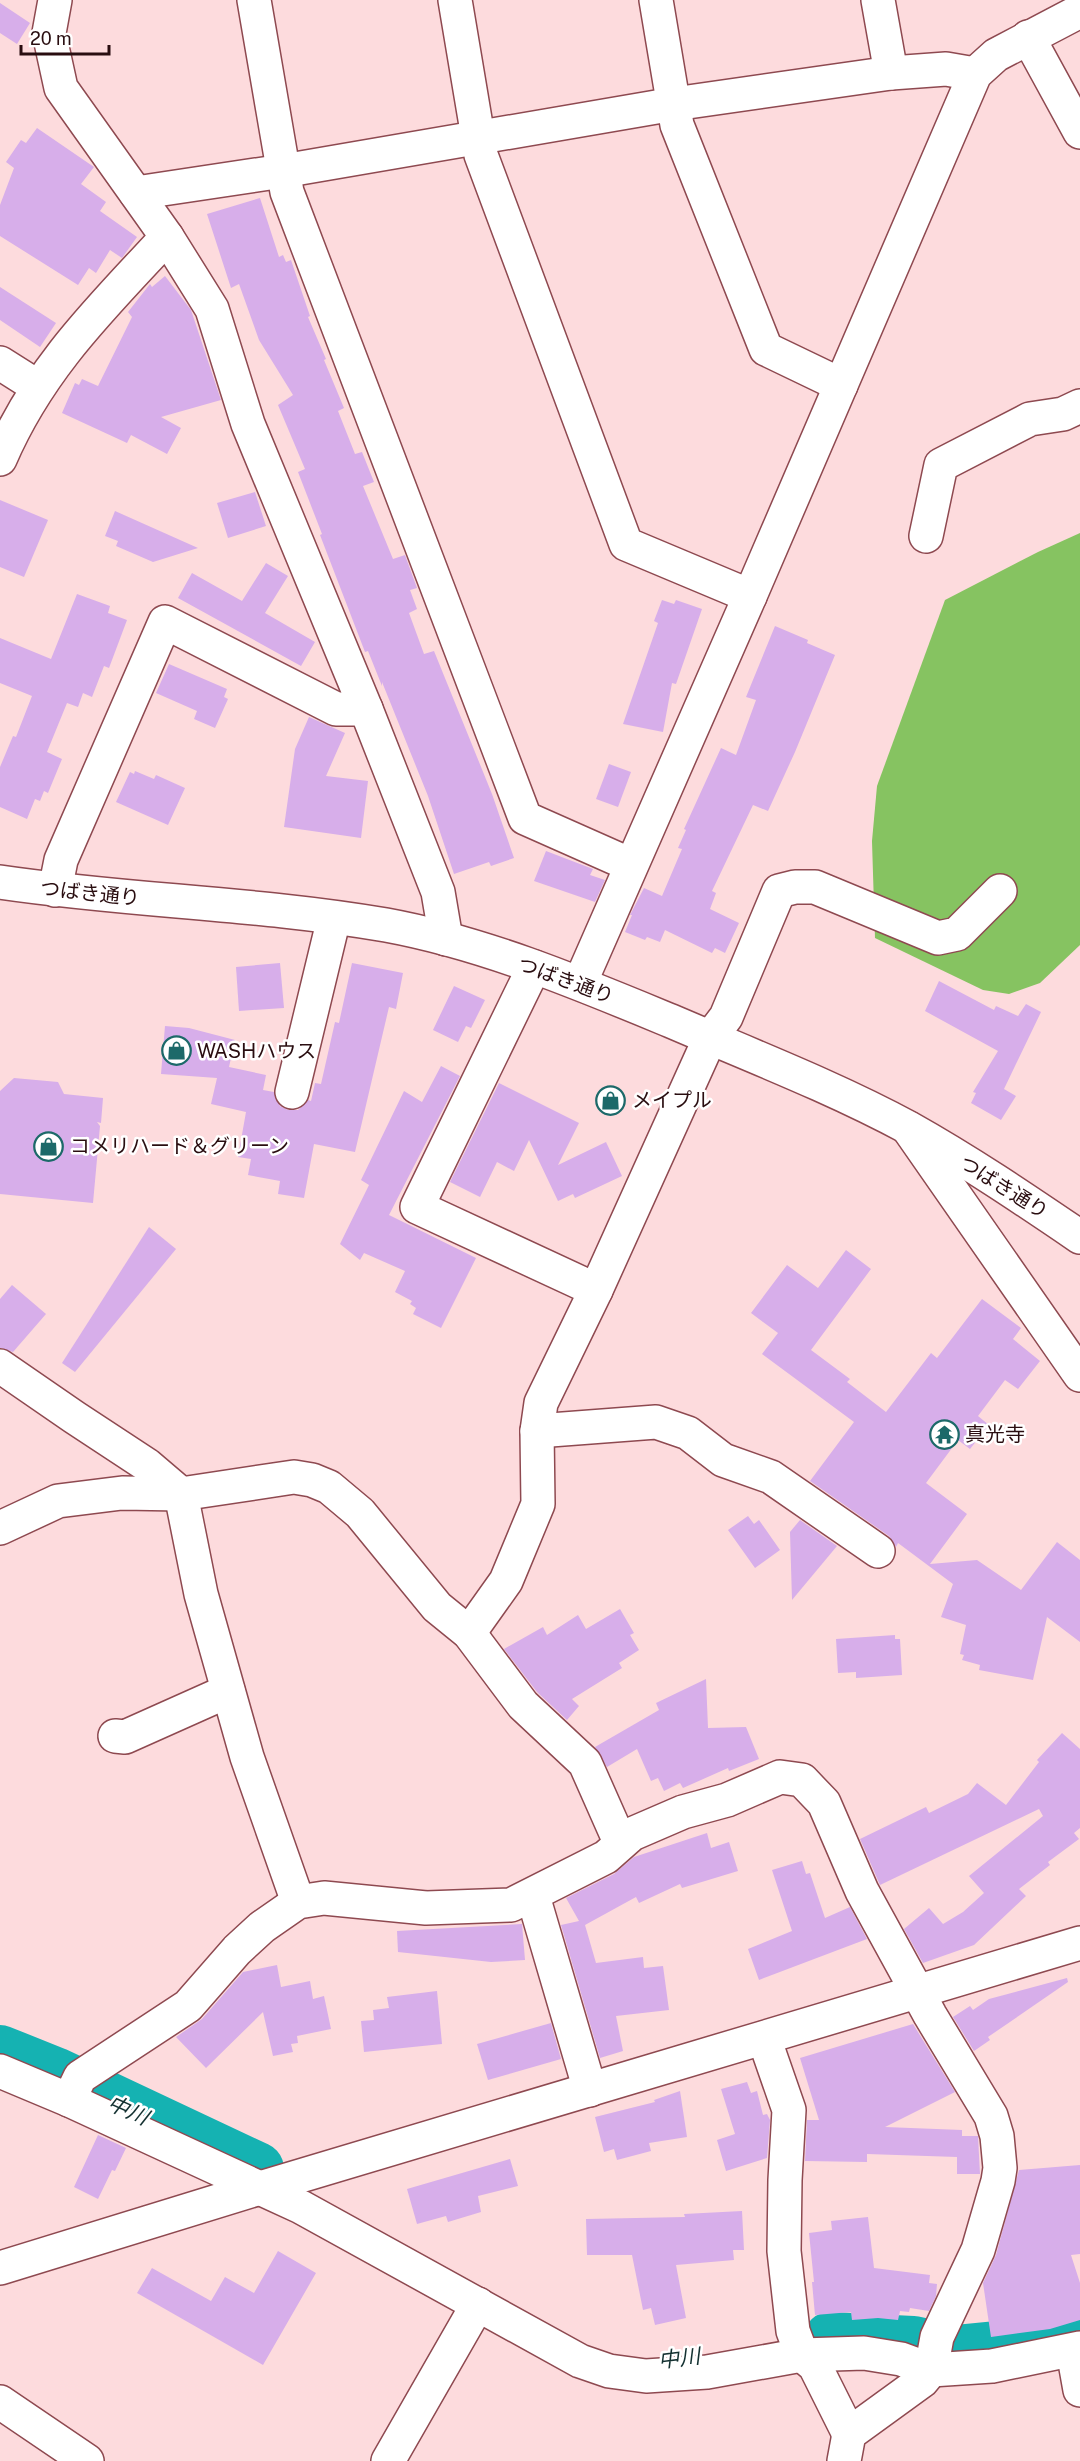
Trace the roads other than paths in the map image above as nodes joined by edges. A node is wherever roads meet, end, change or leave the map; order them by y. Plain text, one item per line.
1 (55, 0) edge
2 (254, 0) edge
3 (455, 0) edge
4 (656, 0) edge
5 (878, 0) edge
6 (1079, 0) edge
7 (1080, 10) edge
8 (1028, 38) junction
9 (891, 73) junction
10 (975, 74) junction
11 (674, 104) junction
12 (1080, 132) edge
13 (478, 137) junction
14 (283, 171) junction
15 (136, 193) junction
16 (167, 237) junction
17 (0, 363) edge
18 (841, 385) junction
19 (38, 387) junction
20 (1080, 406) edge
21 (0, 459) edge
22 (926, 536) dead end
23 (750, 596) junction
24 (366, 709) junction
25 (631, 865) junction
26 (0, 882) edge
27 (55, 890) junction
28 (1000, 891) dead end
29 (334, 918) junction
30 (446, 939) junction
31 (534, 967) junction
32 (580, 983) junction
33 (710, 1038) junction
34 (292, 1092) dead end
35 (908, 1128) junction
36 (1080, 1237) edge
37 (596, 1290) junction
38 (0, 1366) edge
39 (1080, 1375) edge
40 (537, 1431) junction
41 (181, 1494) junction
42 (0, 1528) edge
43 (878, 1551) dead end
44 (469, 1634) junction
45 (228, 1691) junction
46 (115, 1736) dead end
47 (620, 1842) junction
48 (534, 1896) junction
49 (298, 1902) junction
50 (1080, 1943) edge
51 (918, 1992) junction
52 (764, 2038) junction
53 (0, 2071) edge
54 (74, 2090) junction
55 (590, 2090) junction
56 (260, 2188) junction
57 (0, 2258) edge
58 (33, 2259) junction
59 (0, 2268) edge
60 (478, 2304) junction
61 (1076, 2350) edge
62 (802, 2355) junction
63 (931, 2370) junction
64 (1080, 2390) edge
65 (0, 2402) edge
66 (847, 2447) edge
67 (87, 2461) edge
68 (388, 2461) edge

1 - 15 street
2 - 14 street
3 - 13 street
4 - 11 street
5 - 9 street
6 - 7 street
7 - 8 street
8 - 10 street
8 - 12 street
9 - 10 street
9 - 11 street
10 - 18 street
11 - 13 street
11 - 18 street
13 - 14 street
13 - 23 street
14 - 15 street
14 - 25 street
15 - 16 street
16 - 19 street
16 - 24 street
17 - 19 street
18 - 23 street
19 - 21 street
20 - 22 street
23 - 25 street
24 - 27 street
24 - 30 street
25 - 32 street
26 - 27 street, つばき通り
27 - 29 street, つばき通り
28 - 33 street
29 - 30 street, つばき通り
29 - 34 street
30 - 31 street, つばき通り
31 - 32 street, つばき通り
31 - 37 street
32 - 33 street, つばき通り
33 - 35 street, つばき通り
33 - 37 street
35 - 36 street, つばき通り
35 - 39 street
37 - 40 street
38 - 41 street
40 - 43 street
40 - 44 street
41 - 42 street
41 - 44 street
41 - 45 street
44 - 47 street
45 - 46 street
45 - 49 street
47 - 48 street
47 - 51 street
48 - 49 street
48 - 55 street
49 - 54 street
50 - 51 street
51 - 52 street
51 - 63 street
52 - 55 street
52 - 62 street
53 - 54 street
54 - 56 street
55 - 56 street
56 - 58 street
56 - 60 street
57 - 58 street
58 - 59 street
60 - 62 street
60 - 68 street
61 - 63 street
61 - 64 street
62 - 63 street
62 - 66 street
63 - 66 street
65 - 67 street

